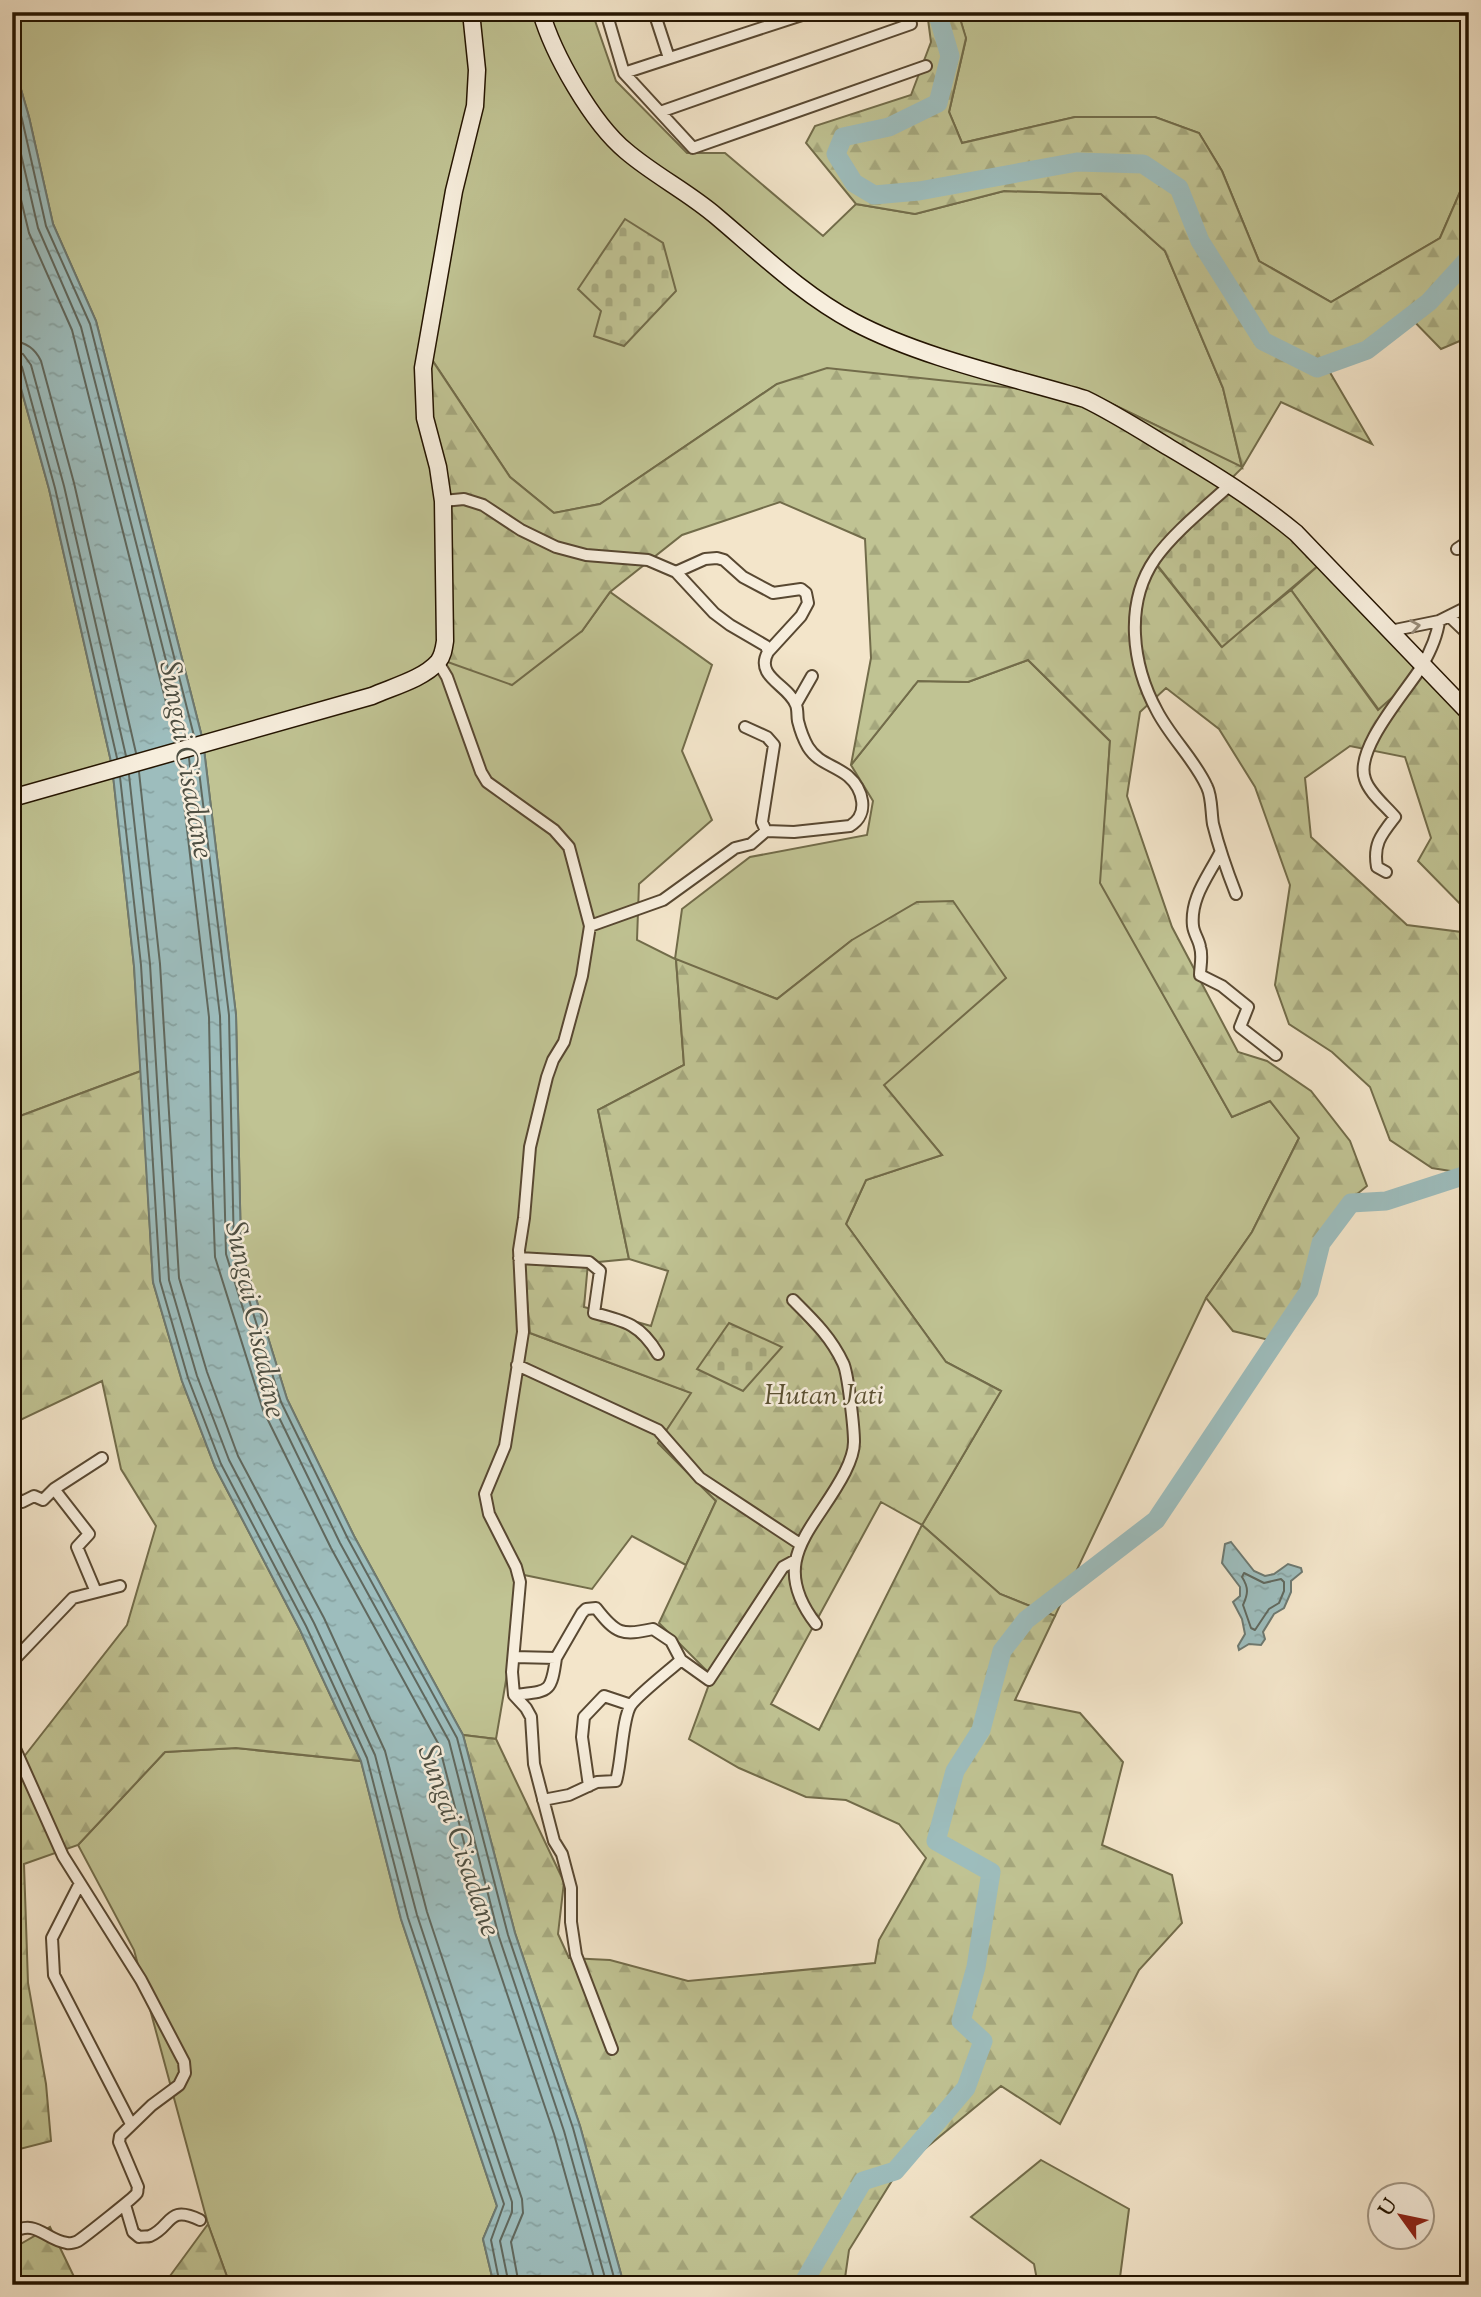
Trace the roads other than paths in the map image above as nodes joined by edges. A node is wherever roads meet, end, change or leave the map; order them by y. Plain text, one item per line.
1 (471, 12) edge
2 (541, 12) edge
3 (606, 12) edge
4 (811, 12) edge
5 (658, 13) edge
6 (911, 24) dead end
7 (669, 58) junction
8 (926, 66) dead end
9 (624, 73) junction
10 (660, 112) junction
11 (1231, 484) junction
12 (443, 501) junction
13 (1469, 541) edge
14 (1457, 549) dead end
15 (676, 572) junction
16 (1469, 606) edge
17 (1444, 619) junction
18 (1390, 631) junction
19 (1469, 635) edge
20 (768, 652) junction
21 (438, 662) junction
22 (1422, 666) junction
23 (812, 676) dead end
24 (796, 704) junction
25 (1469, 713) edge
26 (744, 727) dead end
27 (12, 798) edge
28 (766, 831) junction
29 (1220, 853) junction
30 (1386, 873) dead end
31 (1236, 894) dead end
32 (590, 926) junction
33 (1276, 1055) dead end
34 (519, 1258) junction
35 (793, 1300) dead end
36 (658, 1354) dead end
37 (517, 1365) junction
38 (102, 1458) dead end
39 (54, 1489) junction
40 (12, 1495) edge
41 (800, 1544) junction
42 (796, 1560) junction
43 (120, 1586) dead end
44 (96, 1592) junction
45 (816, 1624) dead end
46 (514, 1657) junction
47 (556, 1658) junction
48 (681, 1660) junction
49 (12, 1662) edge
50 (514, 1695) junction
51 (631, 1705) junction
52 (12, 1742) edge
53 (589, 1786) junction
54 (543, 1800) junction
55 (80, 1882) junction
56 (612, 2049) dead end
57 (131, 2124) junction
58 (125, 2205) junction
59 (200, 2220) dead end
60 (12, 2233) edge

1 - 12 street
2 - 11 street
3 - 9 street
4 - 7 street
5 - 7 street
6 - 10 street
7 - 9 street
8 - 10 street
9 - 10 street
11 - 18 street
11 - 29 street
12 - 15 street
12 - 21 street
13 - 14 street
15 - 20 street
15 - 20 street
16 - 17 street
18 -> 17 street
17 - 19 street
17 - 22 street
18 - 22 street
20 - 24 street
21 - 27 street
21 - 32 street
22 - 25 street
22 - 30 street
23 - 24 street
24 - 28 street
26 - 28 street
28 - 32 street
29 - 31 street
29 - 33 street
32 - 34 street
34 - 36 street
34 - 37 street
35 - 41 street
37 - 41 street
37 - 46 street
38 - 39 street
39 - 40 street
39 - 44 street
41 - 42 street
42 - 45 street
42 - 48 street
43 - 44 street
44 - 49 street
46 - 47 street
46 - 50 street
47 - 48 street
47 - 50 street
48 - 51 street
50 - 54 street
51 - 53 street
51 - 53 street
52 - 55 street
53 - 54 street
54 - 56 street
55 - 57 street
55 - 57 street
57 - 58 street
58 - 59 street
58 - 60 street

